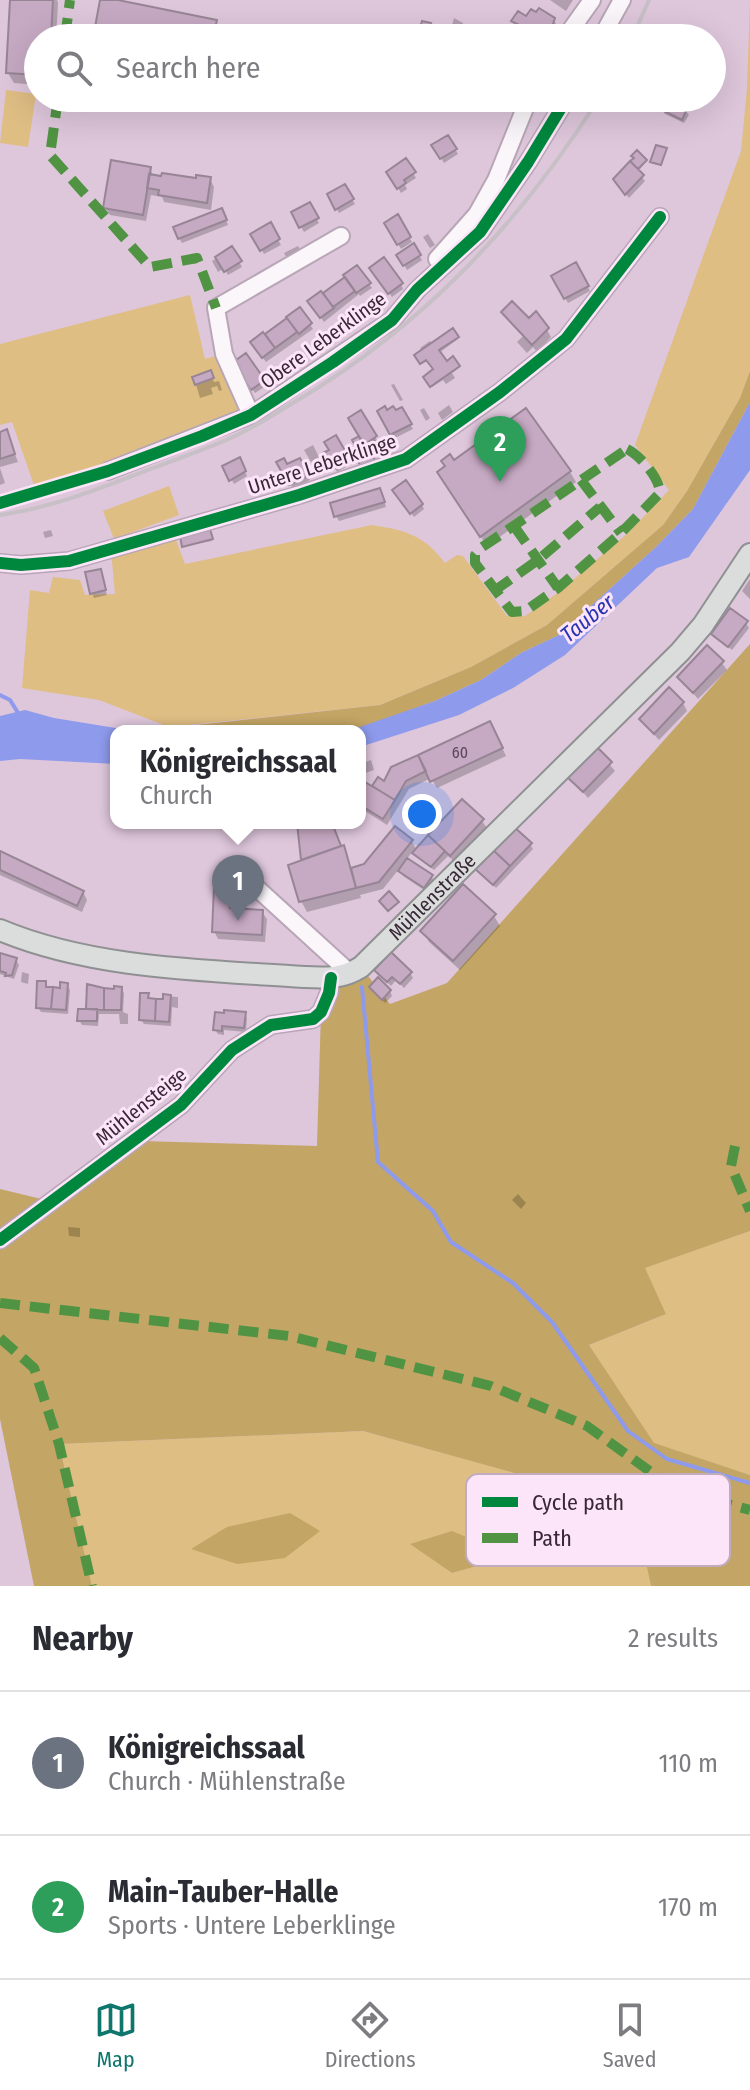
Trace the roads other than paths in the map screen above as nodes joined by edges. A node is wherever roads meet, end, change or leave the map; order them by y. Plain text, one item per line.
1 (592, 0) edge
2 (622, 0) edge
3 (575, 24) edge
4 (609, 24) edge
5 (523, 112) edge
6 (558, 112) edge
7 (660, 217) dead end
8 (341, 236) dead end
9 (417, 290) junction
10 (251, 415) junction
11 (108, 471) dead end
12 (750, 554) edge
13 (0, 563) edge
14 (248, 880) dead end
15 (0, 930) edge
16 (341, 976) junction
17 (0, 1240) edge

1 - 3 street
2 - 4 street
5 - 9 street
6 - 9 street, Obere Leberklinge
7 - 13 street, Untere Leberklinge
8 - 10 street, Obere Leberklinge
9 - 10 street, Obere Leberklinge
10 - 11 street, Obere Leberklinge
12 - 16 main road, Mühlenstraße
14 - 16 street
15 - 16 main road
16 - 17 street, Mühlensteige

